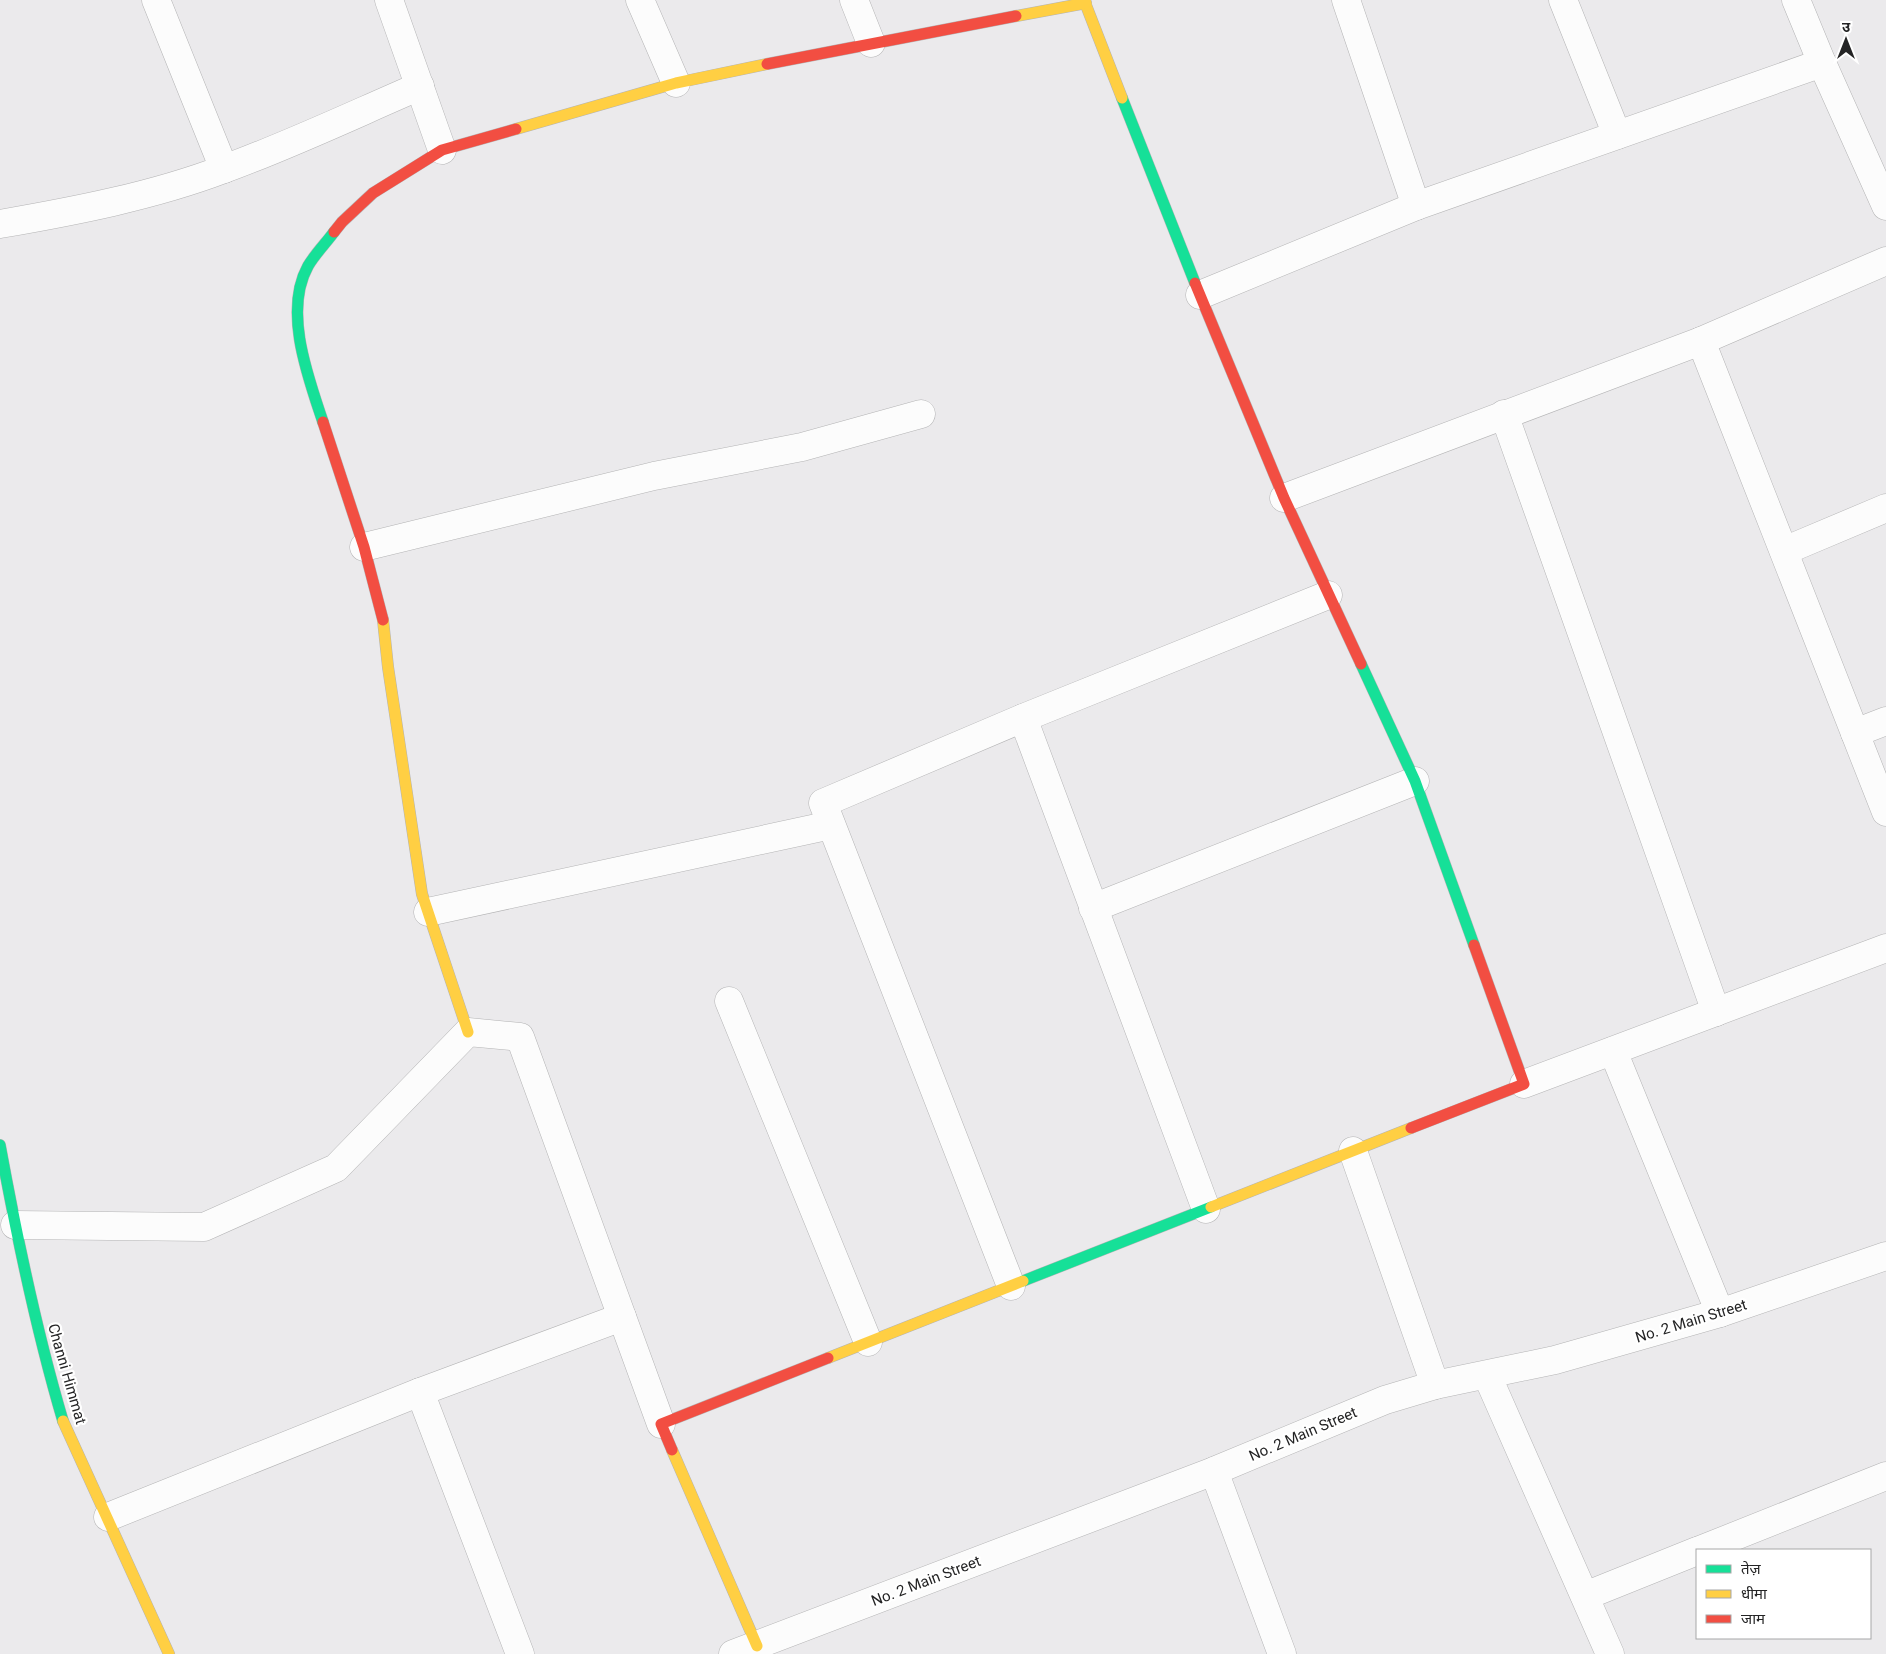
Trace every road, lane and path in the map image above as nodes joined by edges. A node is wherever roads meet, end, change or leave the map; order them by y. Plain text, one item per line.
1 (156, 0) edge
2 (389, 0) edge
3 (640, 0) edge
4 (854, 0) edge
5 (1346, 0) edge
6 (1563, 0) edge
7 (1796, 0) edge
8 (1085, 2) edge
9 (871, 43) junction
10 (1822, 63) junction
11 (676, 83) junction
12 (420, 86) junction
13 (1617, 135) junction
14 (442, 150) junction
15 (224, 169) junction
16 (1416, 206) junction
17 (1886, 206) edge
18 (0, 224) edge
19 (1886, 261) edge
20 (1200, 295) junction
21 (1701, 341) junction
22 (921, 414) dead end
23 (1504, 414) junction
24 (1284, 498) junction
25 (1886, 508) edge
26 (364, 547) junction
27 (1784, 551) junction
28 (1328, 595) junction
29 (1023, 718) junction
30 (1886, 721) edge
31 (1855, 732) junction
32 (1415, 782) junction
33 (1886, 812) edge
34 (832, 825) junction
35 (1093, 908) junction
36 (428, 912) junction
37 (1886, 948) edge
38 (728, 1001) dead end
39 (1716, 1012) junction
40 (468, 1032) junction
41 (1613, 1051) junction
42 (1524, 1084) junction
43 (0, 1145) edge
44 (1353, 1151) junction
45 (1206, 1209) junction
46 (14, 1225) junction
47 (1886, 1256) edge
48 (1011, 1286) junction
49 (1720, 1313) junction
50 (622, 1317) junction
51 (868, 1342) junction
52 (1487, 1375) junction
53 (1435, 1385) junction
54 (420, 1392) junction
55 (661, 1424) junction
56 (1214, 1471) junction
57 (1886, 1476) edge
58 (108, 1517) junction
59 (1703, 1549) edge
60 (1696, 1552) edge
61 (1585, 1596) junction
62 (745, 1650) edge
63 (169, 1654) edge
64 (520, 1654) edge
65 (1282, 1654) edge
66 (1610, 1654) edge

1 - 15 street
2 - 12 street
3 - 11 street
4 - 9 street
5 - 16 street
6 - 13 street
7 - 10 street
8 - 9 street
8 - 20 street
9 - 11 street
10 - 13 street
10 - 17 street
11 - 14 street
12 - 14 street
12 - 15 street
13 - 16 street
14 - 26 street
15 - 18 street
16 - 20 street
19 - 21 street
20 - 24 street
21 - 23 street
21 - 27 street
22 - 26 street
23 - 24 street
23 - 39 street
24 - 28 street
25 - 27 street
26 - 36 street
27 - 31 street
28 - 29 street
28 - 32 street
29 - 34 street
29 - 35 street
30 - 31 street
31 - 33 street
32 - 35 street
32 - 42 street
34 - 36 street
34 - 48 street
35 - 45 street
36 - 40 street
37 - 39 street
38 - 51 street
39 - 41 street
40 - 46 street
40 - 50 street
41 - 42 street
41 - 49 street
42 - 44 street
43 - 46 street, Channi Himmat
44 - 45 street
44 - 53 street
45 - 48 street
46 - 58 street, Channi Himmat
47 - 49 street, No. 2 Main Street
48 - 51 street
49 - 52 street, No. 2 Main Street
50 - 54 street
50 - 55 street
51 - 55 street
52 - 53 street, No. 2 Main Street
52 - 61 street
53 - 56 street, No. 2 Main Street
54 - 58 street
54 - 64 street
55 - 62 street
56 - 62 street, No. 2 Main Street
56 - 65 street
57 - 59 street
58 - 63 street, Channi Himmat
60 - 61 street
61 - 66 street

